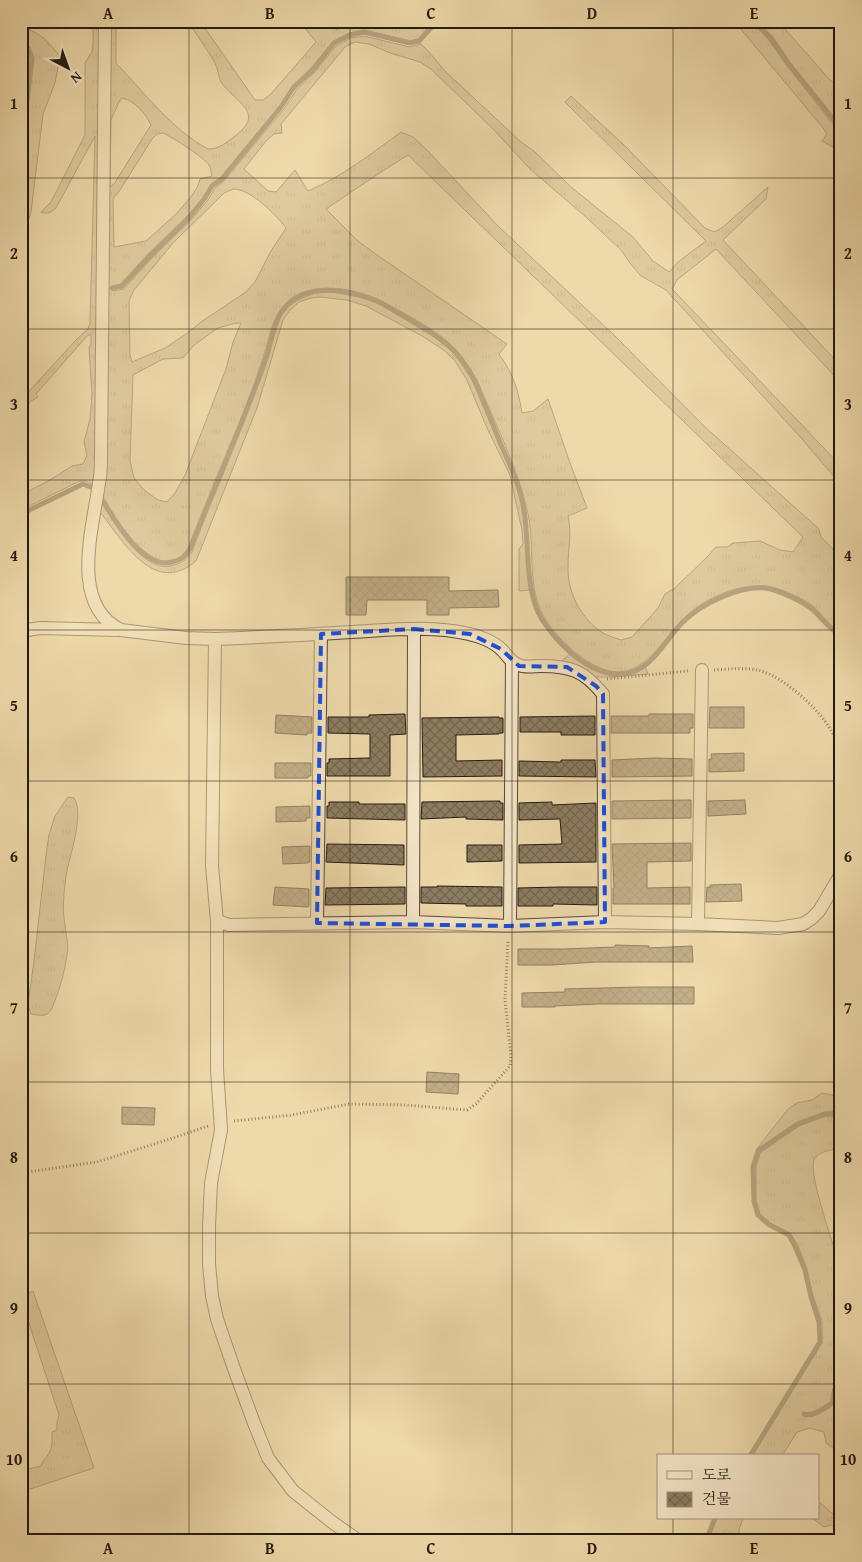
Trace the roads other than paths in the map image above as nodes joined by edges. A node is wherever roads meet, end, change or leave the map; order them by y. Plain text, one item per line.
1 (105, 21) edge
2 (414, 628) junction
3 (121, 630) junction
4 (21, 631) edge
5 (321, 634) junction
6 (215, 640) junction
7 (512, 662) junction
8 (702, 670) road end
9 (841, 874) edge
10 (217, 921) junction
11 (413, 922) junction
12 (605, 922) junction
13 (317, 923) junction
14 (698, 924) junction
15 (510, 926) junction
16 (359, 1541) edge

1 - 3 street
2 - 5 street
2 - 7 street
2 - 11 street
3 - 4 street
3 - 6 street
5 - 6 street
5 - 13 street
6 - 10 street
7 - 12 street
7 - 15 street
8 - 14 street
9 - 14 street
10 - 13 street
10 - 16 street
11 - 13 street
11 - 15 street
12 - 14 street
12 - 15 street

